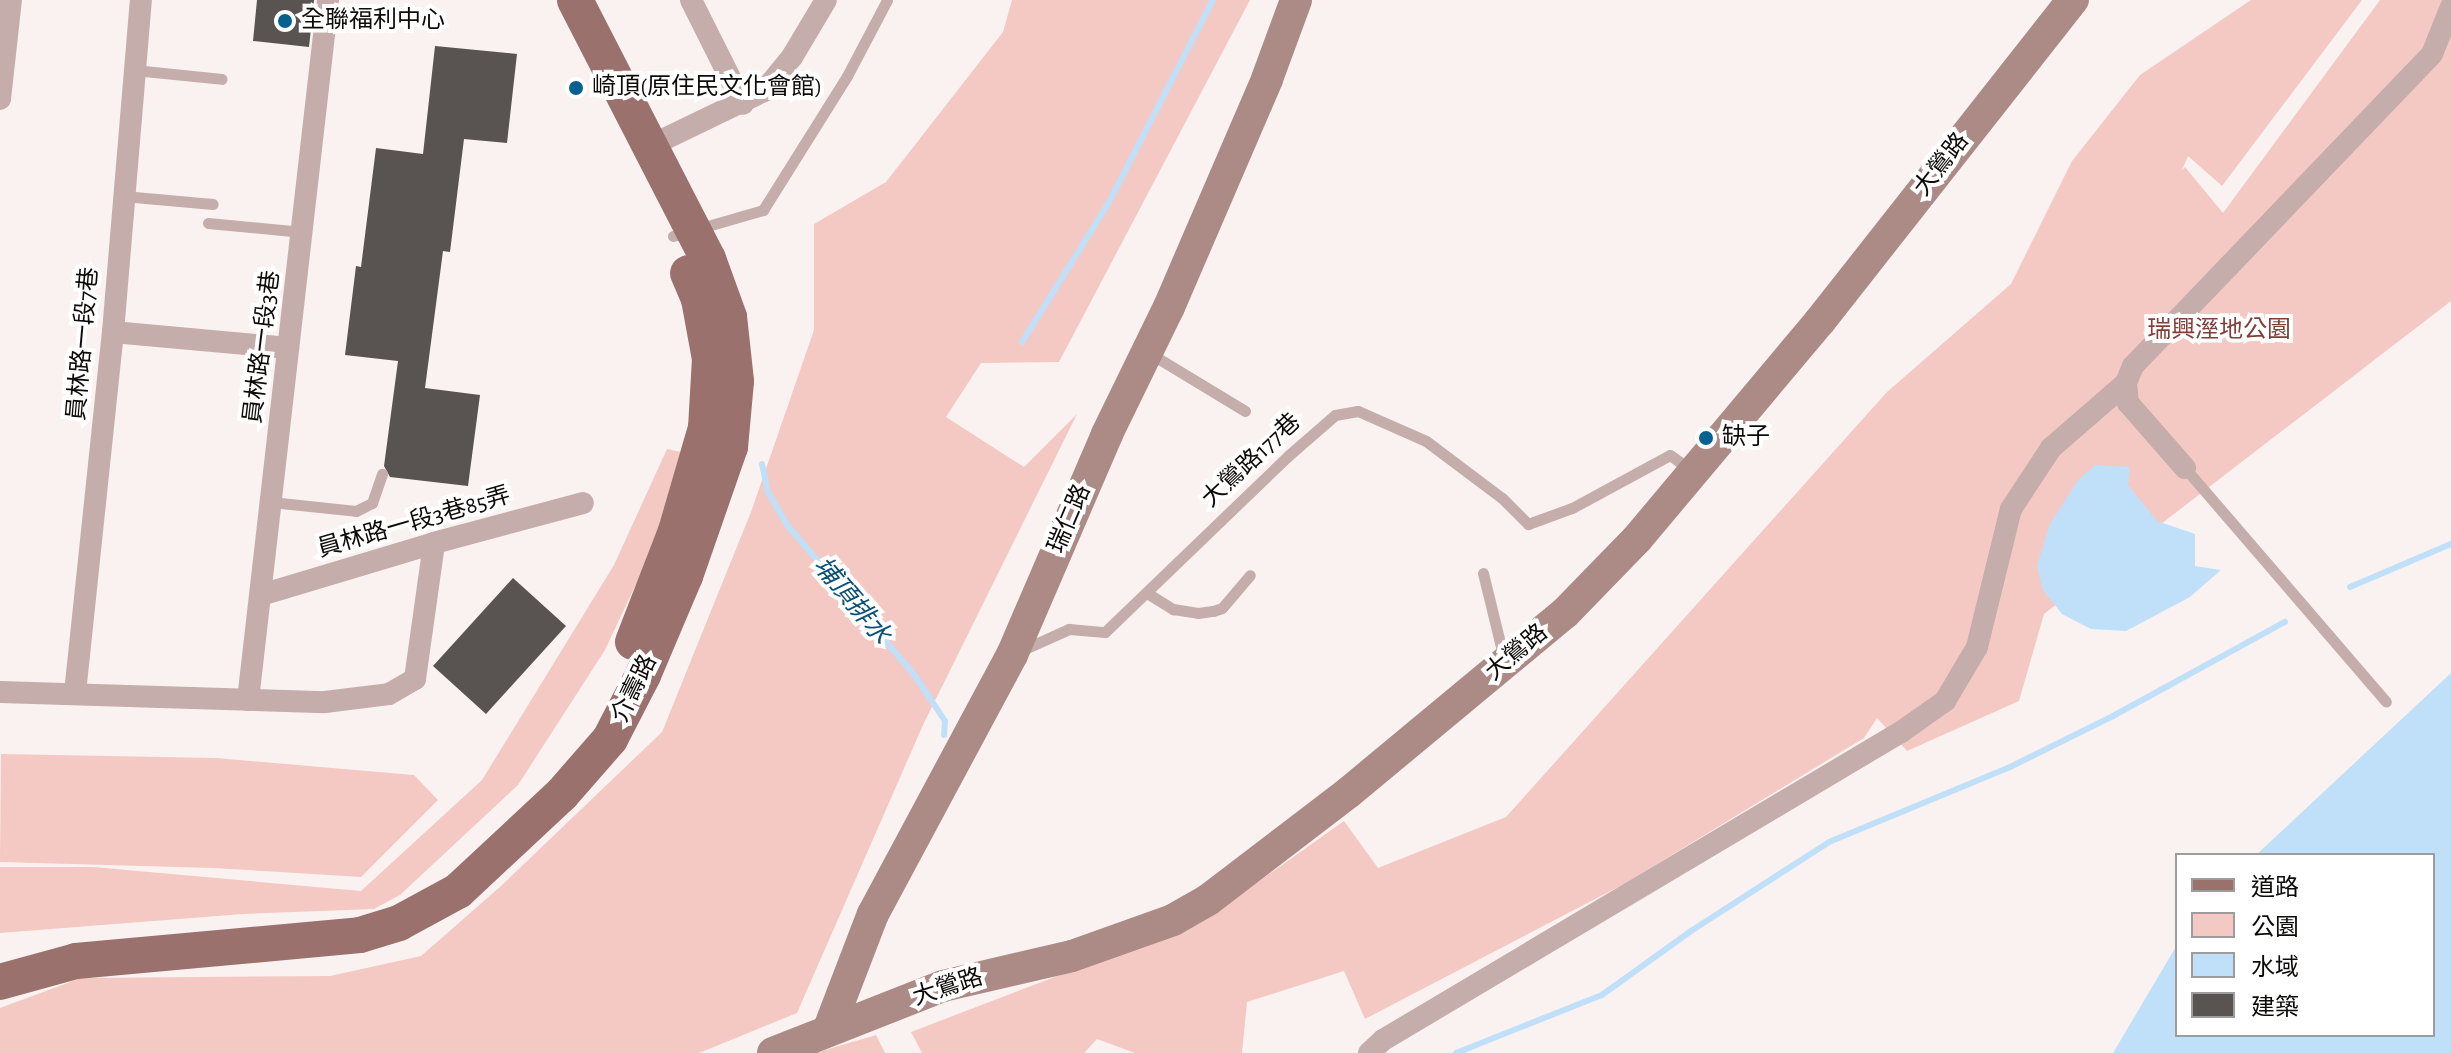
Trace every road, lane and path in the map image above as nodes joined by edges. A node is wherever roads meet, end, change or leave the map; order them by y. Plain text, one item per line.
1 (11, 0) edge
2 (141, 0) edge
3 (328, 0) edge
4 (550, 0) edge
5 (575, 0) edge
6 (691, 0) edge
7 (887, 0) edge
8 (1296, 0) edge
9 (2073, 0) edge
10 (818, 5) edge
11 (2451, 7) edge
12 (134, 70) junction
13 (222, 79) dead end
14 (0, 99) edge
15 (743, 104) junction
16 (648, 147) junction
17 (123, 196) junction
18 (213, 204) dead end
19 (208, 223) dead end
20 (304, 232) junction
21 (684, 234) junction
22 (113, 332) junction
23 (288, 348) junction
24 (1147, 352) junction
25 (2126, 383) junction
26 (1245, 411) dead end
27 (2185, 468) joint
28 (1694, 472) junction
29 (382, 474) dead end
30 (271, 502) junction
31 (583, 503) dead end
32 (434, 543) junction
33 (1483, 573) dead end
34 (1250, 575) dead end
35 (1147, 593) junction
36 (261, 595) junction
37 (1012, 655) junction
38 (1505, 663) junction
39 (0, 692) edge
40 (75, 693) junction
41 (248, 700) junction
42 (2386, 702) dead end
43 (0, 957) edge
44 (0, 982) edge
45 (828, 1031) junction
46 (773, 1053) edge
47 (1369, 1053) edge

1 - 14 street
2 - 12 street, 員林路一段7巷
3 - 20 street, 員林路一段3巷
4 - 21 main road, 介壽路
5 - 16 main road, 介壽路
6 - 15 street
7 - 21 lane
8 - 24 street, 瑞仁路
9 - 28 street, 大鶯路
10 - 15 street
11 - 25 street
12 - 13 lane
12 - 17 street, 員林路一段7巷
15 - 16 street
16 - 21 main road, 介壽路
17 - 18 lane
17 - 22 street, 員林路一段7巷
19 - 20 lane
20 - 23 street, 員林路一段3巷
21 - 43 main road, 介壽路
21 - 44 main road, 介壽路
22 - 23 street
22 - 40 street, 員林路一段7巷
23 - 30 street, 員林路一段3巷
24 - 26 lane
24 - 37 street, 瑞仁路
25 - 27 street
25 - 47 street
27 - 42 lane
28 - 35 lane, 大鶯路177巷
28 - 38 street, 大鶯路
29 - 30 lane
30 - 36 street, 員林路一段3巷
31 - 32 street, 員林路一段3巷85弄
32 - 36 street, 員林路一段3巷85弄
32 - 41 street
33 - 38 lane
34 - 35 lane
35 - 37 lane, 大鶯路177巷
36 - 41 street, 員林路一段3巷
37 - 45 street, 瑞仁路
38 - 45 street, 大鶯路
39 - 40 street
40 - 41 street
45 - 46 street, 大鶯路

